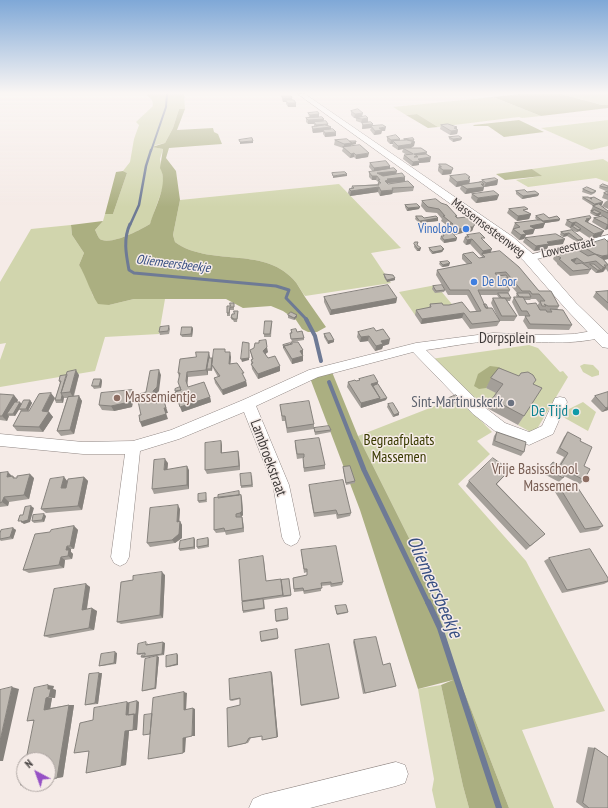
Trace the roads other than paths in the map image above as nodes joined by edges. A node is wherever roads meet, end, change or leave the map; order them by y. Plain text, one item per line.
1 (355, 132) edge
2 (608, 238) edge
3 (529, 258) junction
4 (603, 338) edge
5 (416, 347) junction
6 (314, 373) joint
7 (560, 402) dead end
8 (248, 404) junction
9 (0, 440) edge
10 (133, 447) junction
11 (291, 537) dead end
12 (120, 556) dead end
13 (396, 774) dead end
14 (274, 806) edge

1 - 3 main road, Massemsesteenweg
2 - 3 street, Loweestraat
3 - 4 main road, Massemsesteenweg
4 - 5 street, Dorpsplein
5 - 6 street, Dorpsplein
5 - 7 street
6 - 8 street, Lambroekstraat
8 - 10 street, Lambroekstraat
8 - 11 street, Lambroekstraat
9 - 10 street, Lambroekstraat
10 - 12 street
13 - 14 street

